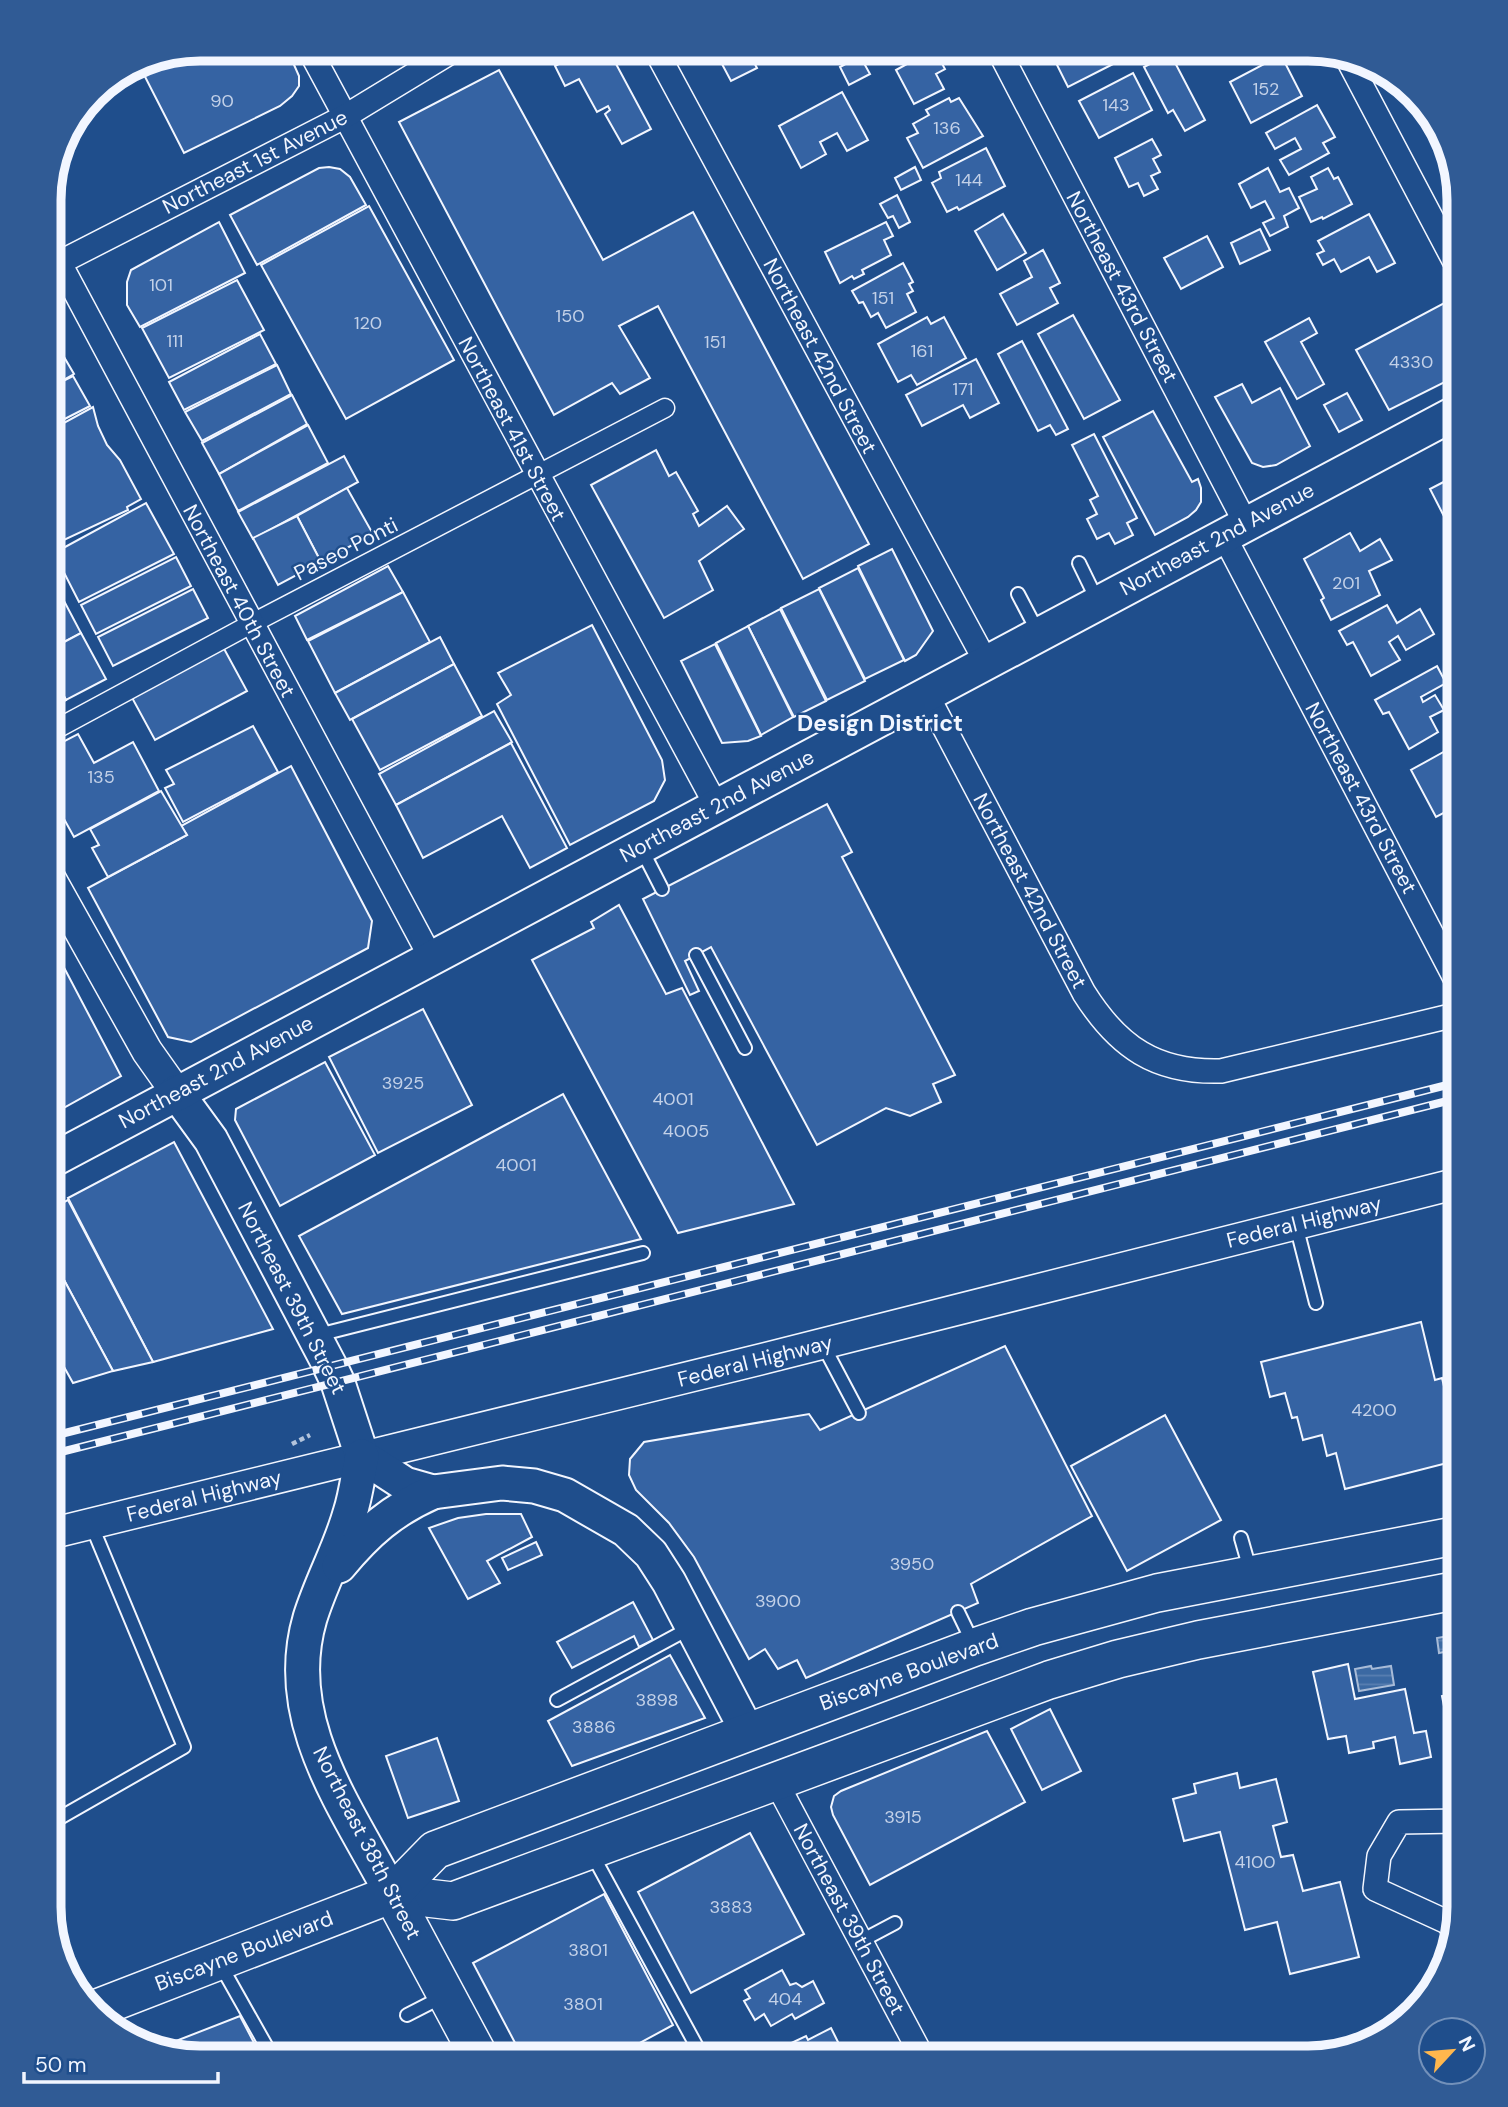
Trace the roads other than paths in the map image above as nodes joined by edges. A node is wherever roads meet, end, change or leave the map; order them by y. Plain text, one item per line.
1 (315, 61) edge
2 (436, 61) edge
3 (662, 61) edge
4 (1004, 62) edge
5 (1353, 69) edge
6 (344, 117) junction
7 (1447, 247) edge
8 (62, 254) edge
9 (62, 275) edge
10 (665, 408) dead end
11 (1447, 417) edge
12 (538, 476) junction
13 (1235, 530) junction
14 (1079, 563) dead end
15 (1018, 594) dead end
16 (1098, 603) junction
17 (251, 624) junction
18 (1039, 634) junction
19 (986, 662) junction
20 (926, 694) junction
21 (62, 726) edge
22 (718, 807) junction
23 (640, 848) junction
24 (662, 889) dead end
25 (62, 898) edge
26 (696, 955) dead end
27 (431, 958) junction
28 (1447, 962) edge
29 (1447, 1017) edge
30 (745, 1048) dead end
31 (176, 1092) junction
32 (61, 1155) edge
33 (1447, 1186) edge
34 (1296, 1224) junction
35 (643, 1253) dead end
36 (1316, 1303) dead end
37 (314, 1336) junction
38 (823, 1344) junction
39 (859, 1413) dead end
40 (362, 1456) junction
41 (433, 1492) junction
42 (90, 1524) junction
43 (61, 1531) edge
44 (1447, 1537) edge
45 (1241, 1538) dead end
46 (1251, 1574) junction
47 (323, 1584) junction
48 (1447, 1592) edge
49 (1091, 1610) junction
50 (958, 1612) dead end
51 (693, 1627) junction
52 (975, 1647) junction
53 (557, 1700) dead end
54 (748, 1733) junction
55 (775, 1780) junction
56 (61, 1817) edge
57 (1447, 1821) edge
58 (590, 1850) junction
59 (392, 1894) junction
60 (1446, 1922) edge
61 (895, 1923) dead end
62 (861, 1941) junction
63 (219, 1961) junction
64 (446, 1994) junction
65 (103, 2006) edge
66 (407, 2015) dead end
67 (266, 2045) edge
68 (473, 2045) edge
69 (696, 2045) edge
70 (916, 2046) edge

1 - 6 street, Northeast 41st Street
2 - 6 street, Northeast 1st Avenue
3 - 19 street, Northeast 42nd Street
4 - 13 street, Northeast 43rd Street
5 - 7 street
6 - 8 street, Northeast 1st Avenue
6 - 12 street, Northeast 41st Street
9 - 17 street, Northeast 40th Street
10 - 12 street, Paseo Ponti
11 - 13 main road, Northeast 2nd Avenue
12 - 17 street, Paseo Ponti
12 - 22 street, Northeast 41st Street
13 - 16 main road, Northeast 2nd Avenue
13 - 28 street, Northeast 43rd Street
14 - 16 lane
15 - 18 lane
16 - 18 main road, Northeast 2nd Avenue
17 - 21 street, Paseo Ponti
17 - 27 street, Northeast 40th Street
18 - 19 main road, Northeast 2nd Avenue
19 - 20 main road, Northeast 2nd Avenue
20 - 22 main road, Northeast 2nd Avenue
20 - 29 street, Northeast 42nd Street
22 - 23 main road, Northeast 2nd Avenue
23 - 24 lane
23 - 27 main road, Northeast 2nd Avenue
25 - 31 street, Northeast 39th Street
26 - 30 lane
27 - 31 main road, Northeast 2nd Avenue
31 - 32 main road, Northeast 2nd Avenue
31 - 37 main road, Northeast 39th Street
33 - 34 street, Federal Highway
34 - 36 lane
34 - 38 street, Federal Highway
35 - 37 lane
37 - 40 main road, Northeast 39th Street
38 - 39 lane
38 - 40 street, Federal Highway
40 - 41 main road
40 - 42 street, Federal Highway
40 - 47 main road, Northeast 38th Street
41 - 47 main road
41 - 51 main road
42 - 43 street, Federal Highway
42 - 56 lane
44 - 46 main road, Biscayne Boulevard
45 - 46 lane
46 - 49 main road, Biscayne Boulevard
47 - 59 main road, Northeast 38th Street
48 - 55 main road, Biscayne Boulevard
49 - 52 main road, Biscayne Boulevard
49 - 55 main road
50 - 52 lane
51 - 53 lane
51 - 54 main road
52 - 54 main road, Biscayne Boulevard
54 - 59 main road, Biscayne Boulevard
55 - 58 main road, Biscayne Boulevard
55 - 62 street, Northeast 39th Street
57 - 60 street
58 - 59 main road, Biscayne Boulevard
58 - 69 lane
59 - 63 main road, Biscayne Boulevard
59 - 64 main road, Northeast 38th Street
61 - 62 lane
62 - 70 street, Northeast 39th Street
63 - 65 main road, Biscayne Boulevard
63 - 67 lane
64 - 66 lane
64 - 68 main road, Northeast 38th Street

